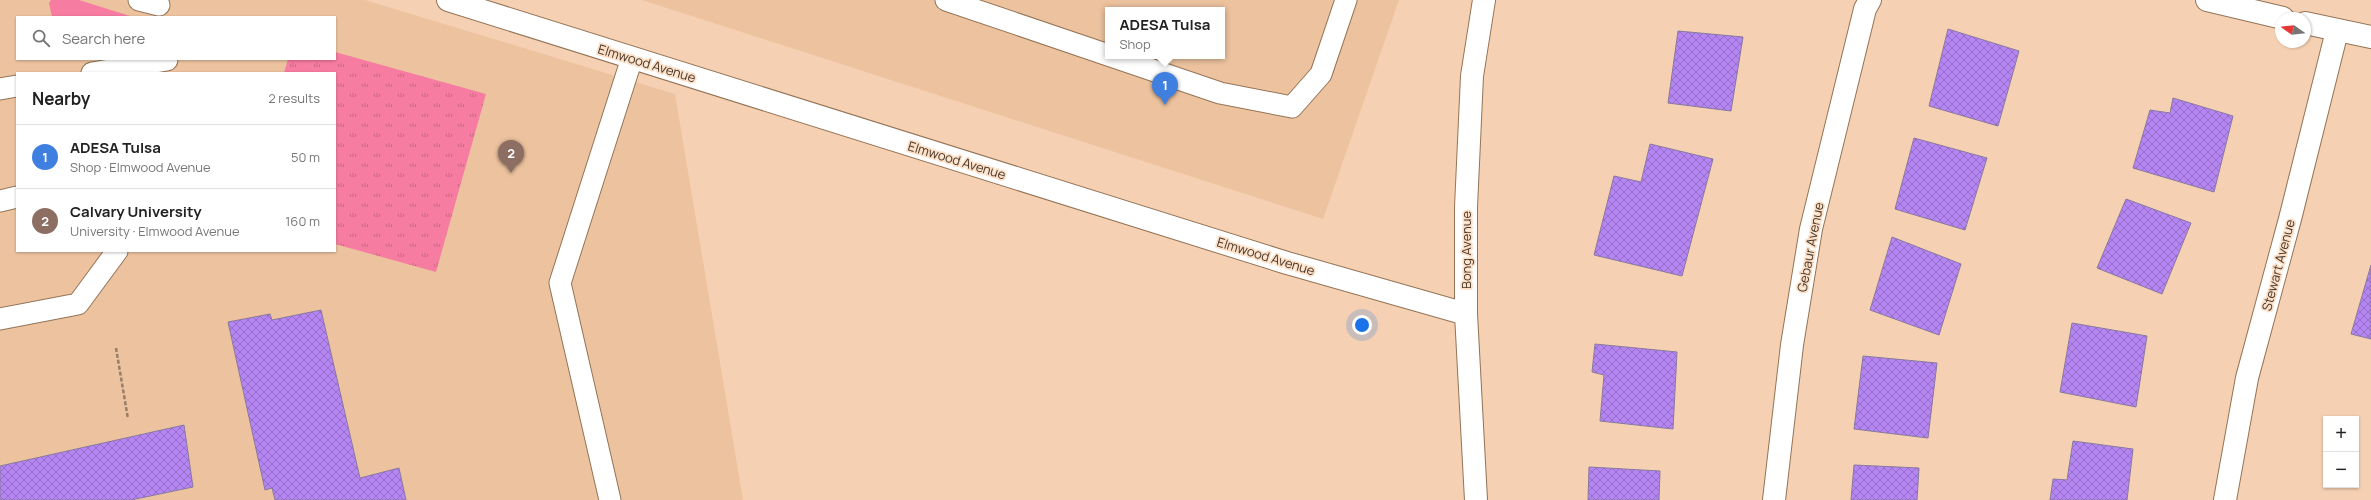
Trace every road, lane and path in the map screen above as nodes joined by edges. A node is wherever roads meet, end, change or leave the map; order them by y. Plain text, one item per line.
1 (448, 0) edge
2 (946, 0) edge
3 (1346, 0) edge
4 (1484, 0) edge
5 (1870, 0) edge
6 (2207, 0) edge
7 (2275, 16) edge
8 (2311, 24) edge
9 (2337, 31) junction
10 (2371, 37) edge
11 (1105, 54) edge
12 (632, 58) junction
13 (1120, 59) edge
14 (168, 64) edge
15 (100, 72) edge
16 (16, 86) edge
17 (0, 89) edge
18 (16, 197) edge
19 (0, 201) edge
20 (117, 252) edge
21 (1466, 314) junction
22 (0, 319) edge
23 (116, 348) dead end
24 (128, 419) dead end
25 (610, 500) edge
26 (1476, 500) edge
27 (1774, 500) edge
28 (2225, 500) edge

1 - 12 street, Elmwood Avenue
2 - 11 lane
3 - 13 lane
4 - 21 street, Bong Avenue
5 - 27 street, Gebaur Avenue
6 - 7 street
8 - 9 street
9 - 10 street
9 - 28 street, Stewart Avenue
12 - 21 street, Elmwood Avenue
12 - 25 lane
14 - 15 lane
16 - 17 lane
18 - 19 lane
20 - 22 lane
21 - 26 street, Bong Avenue
23 - 24 path

